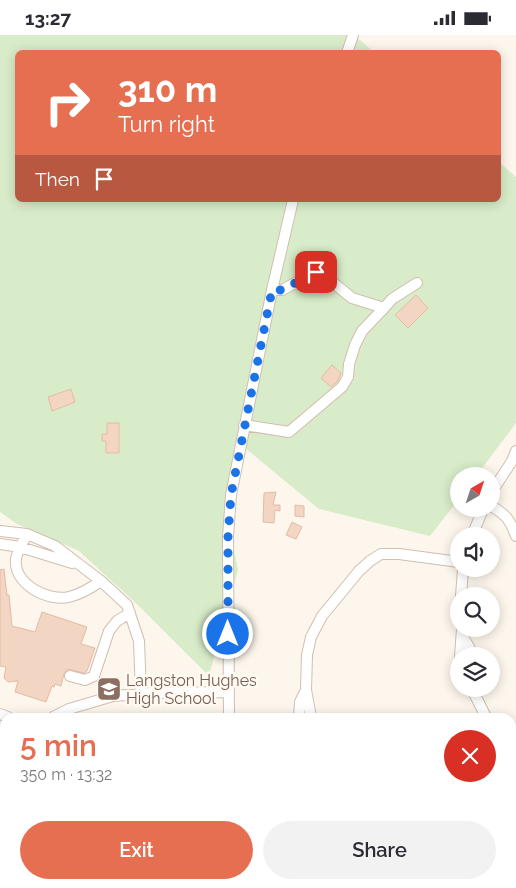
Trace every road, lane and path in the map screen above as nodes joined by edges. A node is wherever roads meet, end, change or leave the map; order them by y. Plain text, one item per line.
1 (353, 35) edge
2 (348, 50) edge
3 (292, 202) edge
4 (417, 283) dead end
5 (272, 290) junction
6 (384, 308) junction
7 (244, 425) junction
8 (516, 451) edge
9 (514, 460) edge
10 (500, 480) edge
11 (500, 511) edge
12 (0, 531) edge
13 (27, 534) junction
14 (516, 536) edge
15 (0, 544) edge
16 (20, 547) junction
17 (450, 561) edge
18 (80, 566) junction
19 (101, 581) junction
20 (130, 613) junction
21 (70, 676) dead end
22 (306, 690) junction
23 (229, 692) junction
24 (141, 694) junction
25 (478, 697) edge
26 (61, 713) edge
27 (229, 713) edge
28 (299, 713) edge
29 (310, 713) edge
30 (484, 713) edge

1 - 2 street
3 - 5 street
4 - 6 street
5 - 6 street
5 - 7 street
6 - 7 street
7 - 23 street
8 - 9 street
9 - 10 street
11 - 14 street
12 - 13 street
13 - 16 street
13 - 18 street
15 - 16 street
16 - 18 street
16 - 19 street
17 - 22 street
18 - 19 street
19 - 20 street
20 - 21 street
20 - 24 street
22 - 28 street
22 - 29 street
23 - 24 street
23 - 27 street
24 - 26 street
25 - 30 street

